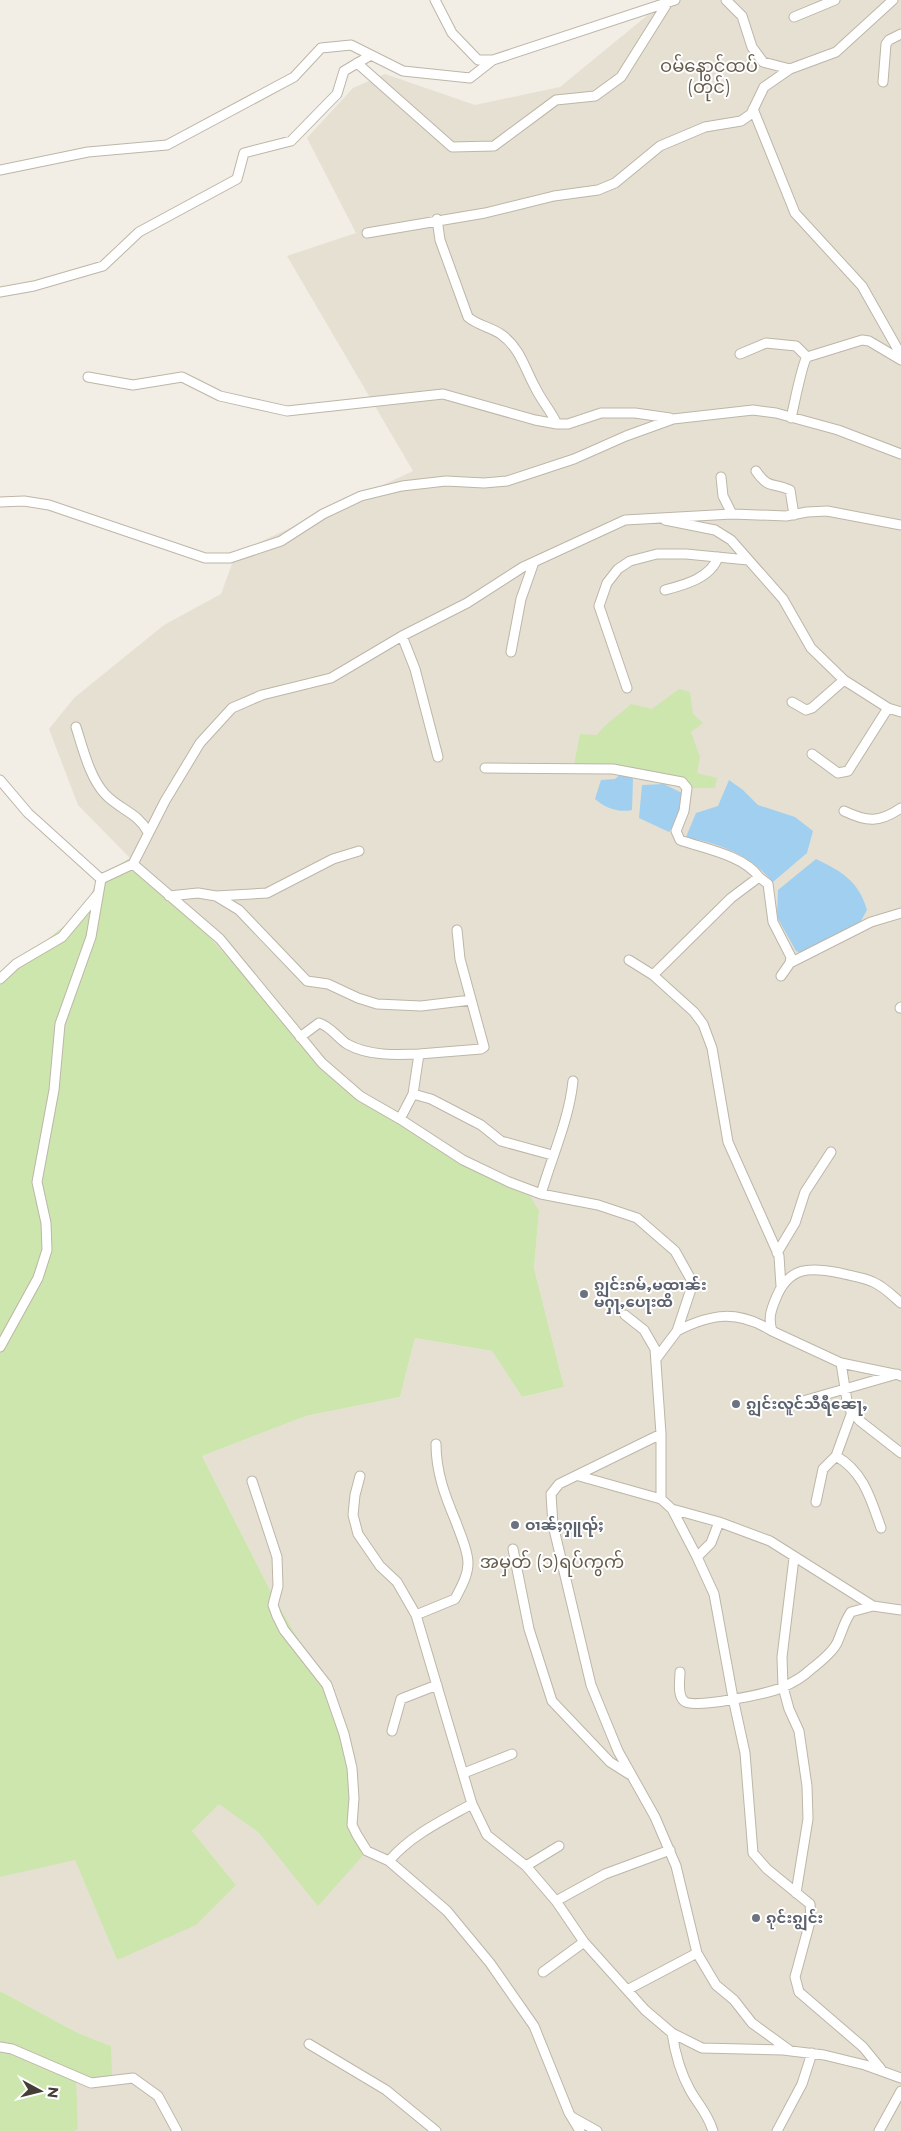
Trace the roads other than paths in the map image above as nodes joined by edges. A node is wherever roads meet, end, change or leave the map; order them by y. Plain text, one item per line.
1 (435, 0) edge
2 (726, 0) edge
3 (835, 0) edge
4 (893, 0) edge
5 (672, 1) edge
6 (794, 16) dead end
7 (901, 34) edge
8 (371, 55) junction
9 (494, 60) junction
10 (357, 63) junction
11 (790, 69) junction
12 (883, 82) dead end
13 (754, 109) junction
14 (0, 170) edge
15 (437, 219) junction
16 (367, 233) dead end
17 (0, 292) edge
18 (740, 354) dead end
19 (901, 355) edge
20 (807, 357) junction
21 (901, 360) edge
22 (88, 377) dead end
23 (791, 418) junction
24 (673, 419) junction
25 (557, 424) junction
26 (901, 454) edge
27 (756, 471) dead end
28 (721, 477) dead end
29 (0, 502) edge
30 (732, 514) junction
31 (794, 515) junction
32 (656, 518) junction
33 (901, 525) edge
34 (718, 557) junction
35 (748, 560) junction
36 (534, 562) junction
37 (665, 590) dead end
38 (402, 636) junction
39 (511, 652) dead end
40 (844, 680) junction
41 (627, 688) dead end
42 (792, 702) dead end
43 (888, 708) junction
44 (901, 712) edge
45 (76, 727) dead end
46 (812, 754) dead end
47 (438, 757) dead end
48 (485, 768) dead end
49 (0, 780) edge
50 (901, 808) edge
51 (844, 811) dead end
52 (148, 832) junction
53 (359, 851) dead end
54 (133, 864) junction
55 (759, 877) junction
56 (101, 879) junction
57 (98, 894) junction
58 (169, 896) junction
59 (216, 896) junction
60 (901, 913) edge
61 (457, 930) dead end
62 (629, 960) dead end
63 (790, 963) junction
64 (654, 975) junction
65 (781, 976) dead end
66 (0, 979) edge
67 (471, 1000) junction
68 (300, 1037) junction
69 (420, 1054) junction
70 (573, 1081) dead end
71 (413, 1094) junction
72 (400, 1119) junction
73 (831, 1152) dead end
74 (552, 1155) junction
75 (541, 1194) junction
76 (777, 1253) junction
77 (781, 1286) junction
78 (901, 1303) edge
79 (626, 1315) dead end
80 (677, 1331) junction
81 (772, 1331) junction
82 (0, 1347) edge
83 (656, 1359) junction
84 (841, 1363) junction
85 (900, 1374) edge
86 (845, 1389) junction
87 (803, 1401) dead end
88 (852, 1412) junction
89 (661, 1434) junction
90 (436, 1444) dead end
91 (901, 1453) edge
92 (836, 1456) junction
93 (360, 1476) dead end
94 (579, 1476) junction
95 (252, 1481) dead end
96 (661, 1499) junction
97 (816, 1502) dead end
98 (672, 1509) junction
99 (720, 1522) junction
100 (881, 1528) dead end
101 (513, 1549) dead end
102 (697, 1557) junction
103 (794, 1558) junction
104 (873, 1606) junction
105 (901, 1610) edge
106 (416, 1616) junction
107 (680, 1672) dead end
108 (437, 1684) junction
109 (783, 1687) junction
110 (732, 1698) junction
111 (392, 1731) dead end
112 (512, 1754) dead end
113 (464, 1773) junction
114 (632, 1776) junction
115 (472, 1804) junction
116 (559, 1846) dead end
117 (670, 1850) junction
118 (389, 1861) junction
119 (526, 1866) junction
120 (796, 1894) junction
121 (556, 1901) junction
122 (584, 1942) junction
123 (697, 1953) junction
124 (543, 1972) dead end
125 (627, 1990) junction
126 (672, 2033) junction
127 (309, 2044) dead end
128 (0, 2047) edge
129 (790, 2050) junction
130 (812, 2053) junction
131 (882, 2072) junction
132 (901, 2078) edge
133 (901, 2091) edge
134 (572, 2117) junction
135 (177, 2131) edge
136 (436, 2131) edge
137 (580, 2131) edge
138 (597, 2131) edge
139 (713, 2131) edge
140 (777, 2131) edge
141 (879, 2131) edge

1 - 9 street
2 - 11 street
3 - 6 street
4 - 11 street
5 - 9 street
5 - 10 street
7 - 12 street
8 - 9 street
8 - 10 street
8 - 14 street
10 - 17 street
11 - 13 street
13 - 15 street
13 - 19 street
15 - 16 street
15 - 25 street
18 - 20 street
20 - 21 street
20 - 23 street
22 - 25 street
23 - 24 street
23 - 26 street
24 - 25 street
24 - 29 street
27 - 31 street
28 - 30 street
30 - 31 street
30 - 32 street
31 - 33 street
32 - 35 street
32 - 36 street
34 - 35 street
34 - 37 street
34 - 41 street
35 - 40 street
36 - 38 street
36 - 39 street
38 - 47 street
38 - 52 street
40 - 42 street
40 - 43 street
43 - 44 street
43 - 46 street
45 - 52 street
48 - 55 street
49 - 56 street
50 - 51 street
52 - 54 street
53 - 59 street
54 - 56 street
54 - 58 street
55 - 63 street
55 - 64 street
56 - 57 street
57 - 66 street
57 - 82 street
58 - 59 street
58 - 68 street
59 - 67 street
60 - 63 street
61 - 67 street
62 - 64 street
63 - 65 street
64 - 76 street
67 - 69 street
68 - 69 street
68 - 72 street
69 - 71 street
70 - 74 street
71 - 72 street
71 - 74 street
72 - 75 street
73 - 76 street
74 - 75 street
75 - 80 street
76 - 77 street
77 - 78 street
77 - 81 street
79 - 83 street
80 - 81 street
80 - 83 street
81 - 84 street
83 - 89 street
84 - 85 street
84 - 86 street
85 - 86 street
86 - 87 street
86 - 88 street
88 - 91 street
88 - 92 street
89 - 94 street
89 - 96 street
90 - 106 street
92 - 97 street
92 - 100 street
93 - 106 street
94 - 96 street
94 - 114 street
95 - 118 street
96 - 98 street
98 - 99 street
98 - 102 street
99 - 102 street
99 - 103 street
101 - 114 street
102 - 110 street
103 - 104 street
103 - 109 street
104 - 105 street
104 - 109 street
106 - 108 street
107 - 110 street
108 - 111 street
108 - 113 street
109 - 110 street
109 - 120 street
110 - 120 street
112 - 113 street
113 - 115 street
114 - 117 street
115 - 118 street
115 - 119 street
116 - 119 street
117 - 121 street
117 - 123 street
118 - 134 street
119 - 121 street
120 - 131 street
121 - 122 street
122 - 124 street
122 - 125 street
123 - 125 street
123 - 129 street
125 - 126 street
126 - 129 street
126 - 139 street
127 - 136 street
128 - 135 street
129 - 130 street
130 - 131 street
130 - 140 street
131 - 132 street
133 - 141 street
134 - 137 street
134 - 138 street

